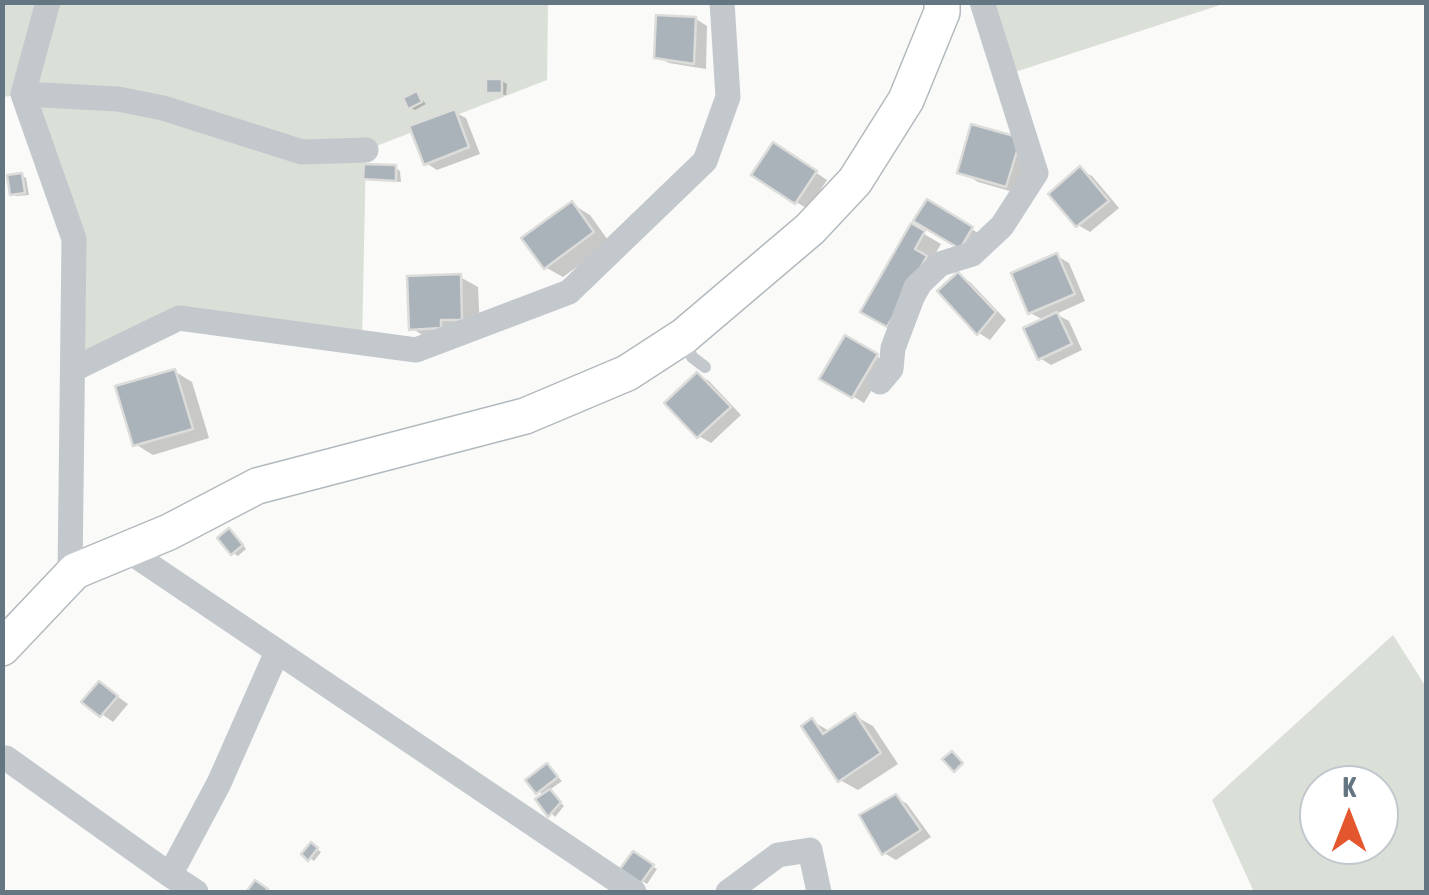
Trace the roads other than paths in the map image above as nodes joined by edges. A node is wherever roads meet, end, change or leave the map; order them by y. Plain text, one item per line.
1 (48, 2) edge
2 (722, 2) edge
3 (982, 2) edge
4 (943, 6) edge
5 (24, 94) junction
6 (366, 150) dead end
7 (684, 336) junction
8 (705, 368) dead end
9 (74, 369) junction
10 (880, 382) dead end
11 (126, 550) junction
12 (70, 576) junction
13 (2, 648) edge
14 (278, 652) junction
15 (6, 758) dead end
16 (170, 875) junction
17 (196, 892) edge
18 (634, 892) edge
19 (728, 892) edge
20 (819, 892) edge

1 - 5 street
2 - 9 street
3 - 10 street
4 - 7 street
5 - 6 street
5 - 9 street
7 - 8 lane
7 - 11 street
9 - 12 street
11 - 12 street
11 - 14 street
12 - 13 street
14 - 16 street
14 - 18 street
15 - 16 street
16 - 17 street
19 - 20 street

